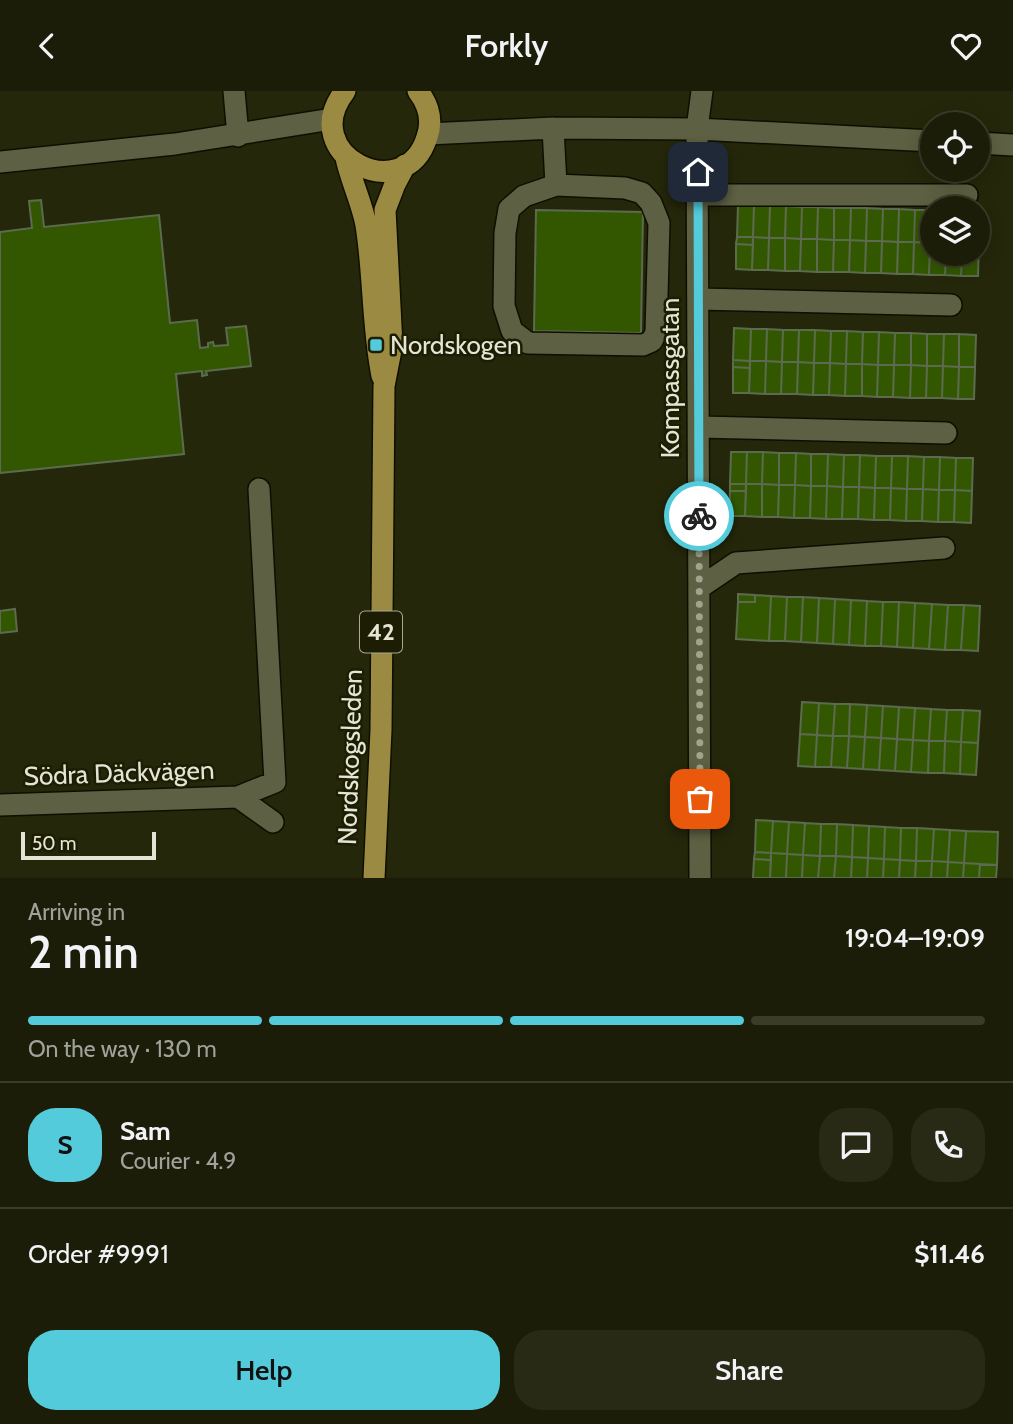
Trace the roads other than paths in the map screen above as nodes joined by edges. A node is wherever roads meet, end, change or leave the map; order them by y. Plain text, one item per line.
1 (234, 91) edge
2 (345, 91) edge
3 (418, 91) edge
4 (702, 91) edge
5 (332, 119) junction
6 (553, 128) junction
7 (697, 129) junction
8 (428, 134) junction
9 (238, 136) junction
10 (920, 140) edge
11 (990, 144) edge
12 (1013, 145) edge
13 (346, 158) junction
14 (0, 162) edge
15 (405, 165) junction
16 (556, 185) junction
17 (967, 194) dead end
18 (698, 195) junction
19 (698, 299) junction
20 (951, 305) dead end
21 (384, 386) junction
22 (699, 427) junction
23 (946, 433) dead end
24 (259, 489) dead end
25 (944, 548) dead end
26 (699, 587) junction
27 (238, 797) junction
28 (0, 805) edge
29 (273, 822) dead end
30 (374, 878) edge
31 (700, 878) edge

1 - 9 street
2 - 5 main road
3 - 8 main road
4 - 7 street, Kompassgatan
5 - 9 street
5 - 13 main road, 42
6 - 7 street
6 - 8 street
6 - 16 street
7 - 10 street
7 - 18 street, Kompassgatan
8 - 15 main road, 42
9 - 14 street
11 - 12 street
13 - 15 main road
13 - 21 main road, Nordskogsleden / 42
15 - 21 main road, Nordskogsleden / 42
16 - 16 street
17 - 18 street
18 - 19 street, Kompassgatan
19 - 20 street
19 - 22 street, Kompassgatan
21 - 30 main road, Nordskogsleden / 42
22 - 23 street
22 - 26 street, Kompassgatan
24 - 27 street
25 - 26 street
26 - 31 street, Kompassgatan
27 - 28 street, Södra Däckvägen
27 - 29 street, Södra Däckvägen

